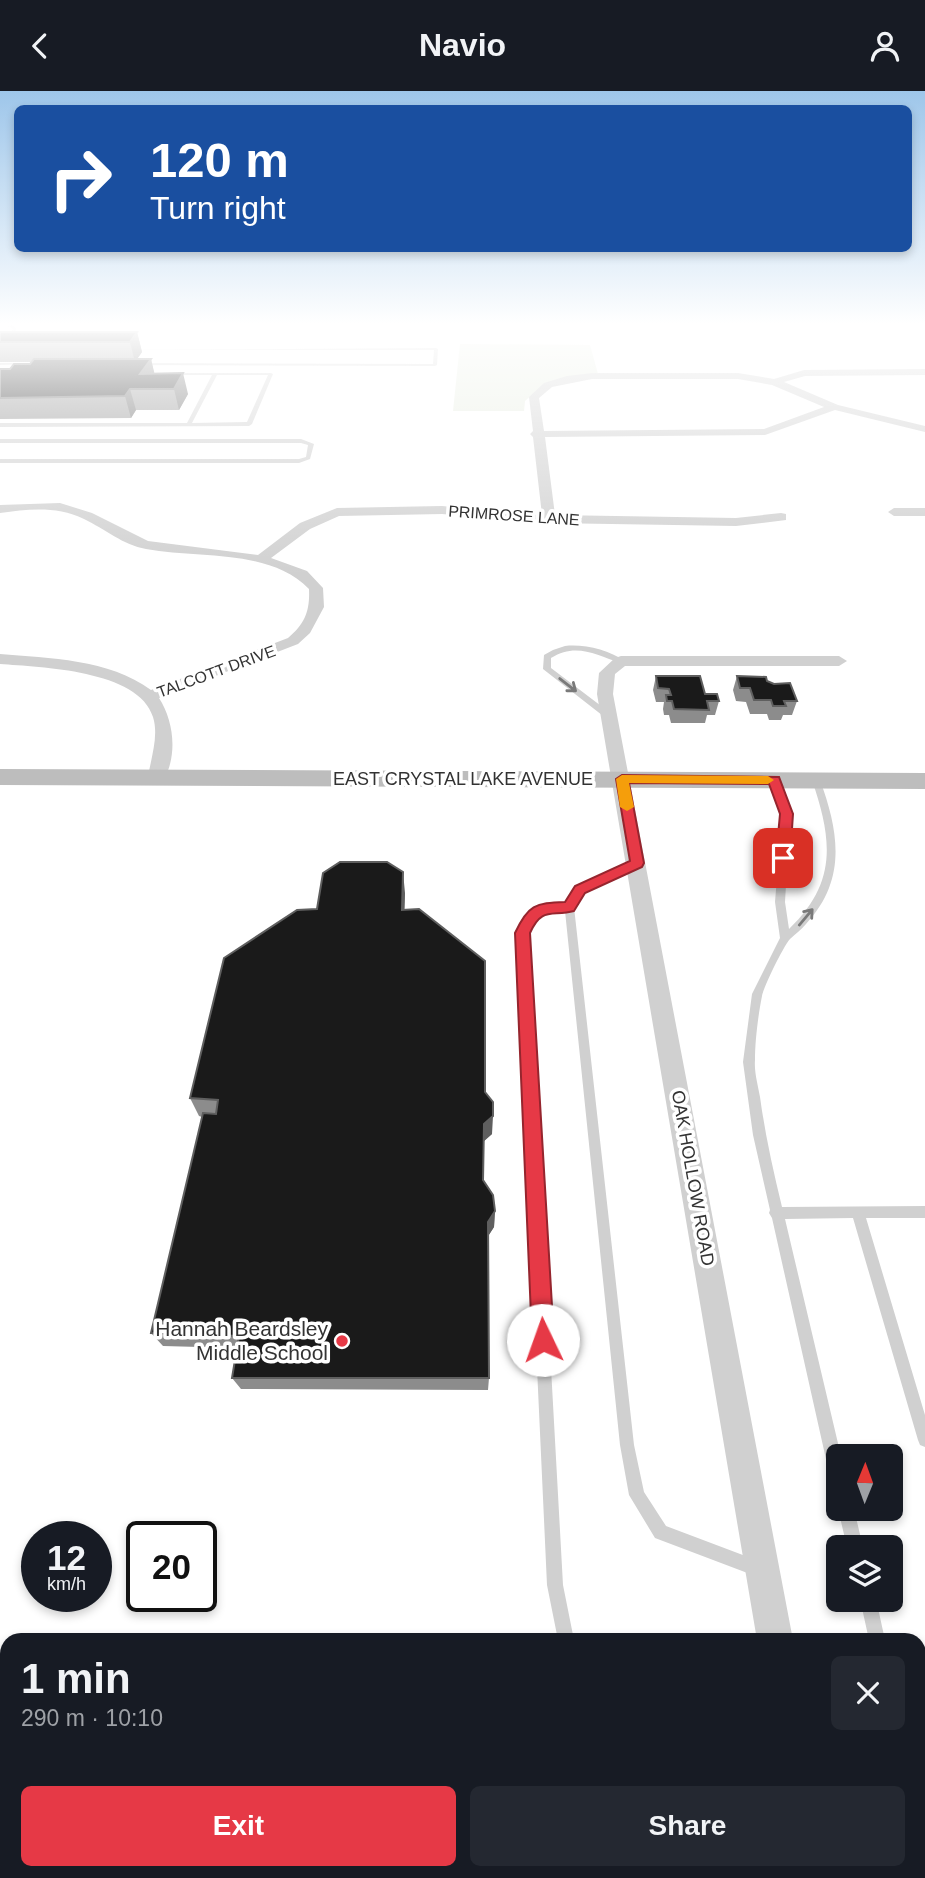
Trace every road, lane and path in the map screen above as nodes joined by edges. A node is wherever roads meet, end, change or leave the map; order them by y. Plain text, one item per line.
1 (197, 408) edge
2 (256, 408) edge
3 (535, 408) edge
4 (830, 408) edge
5 (840, 408) edge
6 (189, 424) junction
7 (0, 425) edge
8 (925, 429) edge
9 (536, 435) junction
10 (0, 441) edge
11 (0, 461) edge
12 (0, 509) edge
13 (894, 512) dead end
14 (925, 513) edge
15 (781, 517) dead end
16 (549, 519) junction
17 (262, 558) junction
18 (0, 659) edge
19 (621, 661) junction
20 (839, 661) dead end
21 (150, 696) junction
22 (610, 717) junction
23 (0, 777) edge
24 (156, 777) junction
25 (622, 779) junction
26 (775, 780) junction
27 (816, 780) junction
28 (925, 781) edge
29 (637, 863) junction
30 (569, 907) junction
31 (785, 938) junction
32 (925, 1212) edge
33 (775, 1213) junction
34 (858, 1213) junction
35 (925, 1440) edge
36 (830, 1444) edge
37 (763, 1571) junction
38 (871, 1612) edge
39 (565, 1633) edge
40 (774, 1633) edge
41 (875, 1633) edge

1 - 6 lane
2 - 6 lane
3 - 9 street
4 - 9 street
5 - 8 street
6 - 7 lane
9 - 16 street
10 - 11 lane
12 - 17 street, TALCOTT DRIVE
13 - 14 street
15 - 16 street, PRIMROSE LANE
16 - 17 street, PRIMROSE LANE
17 - 21 street, TALCOTT DRIVE
18 - 21 street, TALCOTT DRIVE
19 - 20 street
19 - 22 street, OAK HOLLOW ROAD
19 -> 22 lane
21 - 24 street
22 - 25 street, OAK HOLLOW ROAD
23 - 24 street, EAST CRYSTAL LAKE AVENUE
24 - 25 street, EAST CRYSTAL LAKE AVENUE
25 - 26 street, EAST CRYSTAL LAKE AVENUE
25 - 29 street, OAK HOLLOW ROAD
26 - 27 street, EAST CRYSTAL LAKE AVENUE
26 - 31 lane
27 - 28 street, EAST CRYSTAL LAKE AVENUE
31 -> 27 lane
29 - 30 lane
29 - 37 street, OAK HOLLOW ROAD
30 - 37 lane
30 - 39 lane
31 - 33 lane
32 - 34 lane
33 - 34 lane
33 - 36 lane
34 - 35 lane
37 - 40 street, OAK HOLLOW ROAD
38 - 41 lane

